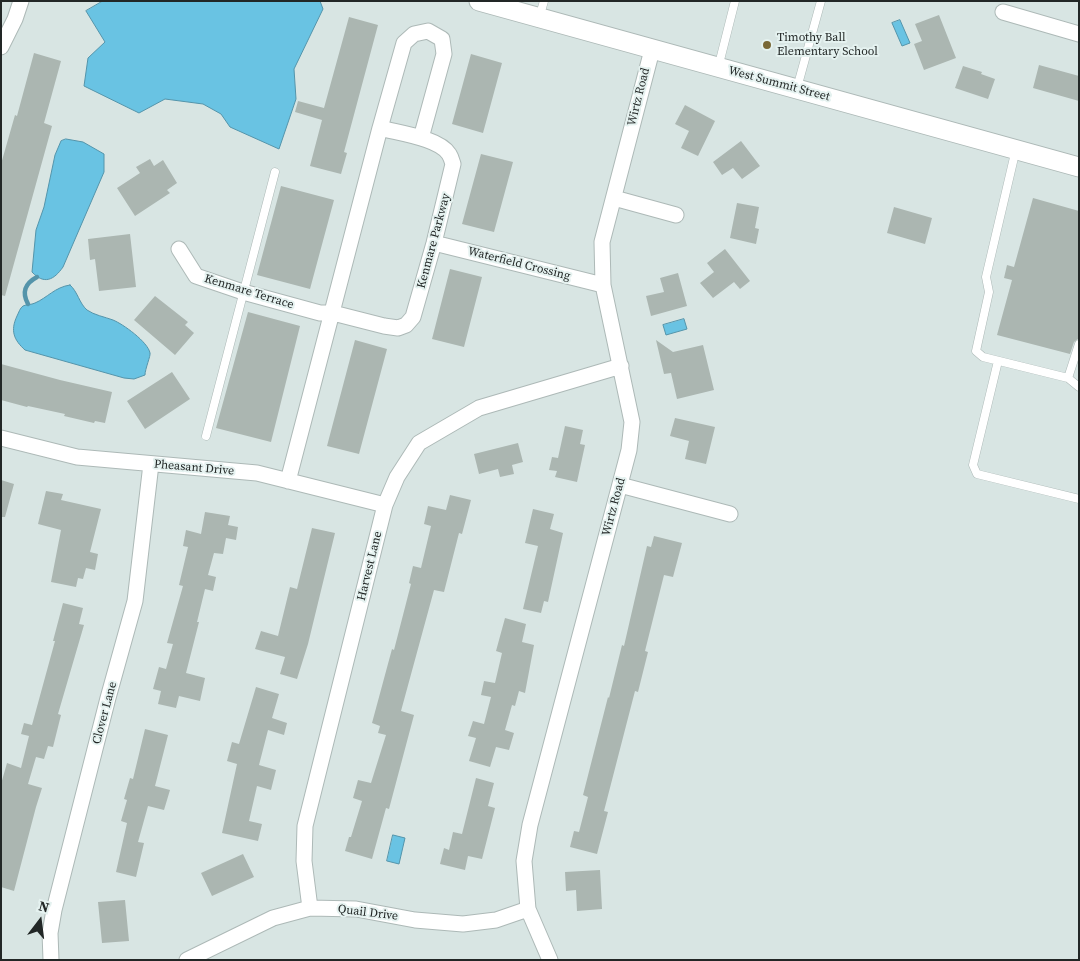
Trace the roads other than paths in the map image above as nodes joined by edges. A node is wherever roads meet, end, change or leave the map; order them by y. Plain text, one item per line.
1 (21, 1) edge
2 (33, 1) edge
3 (480, 1) edge
4 (735, 1) edge
5 (821, 1) edge
6 (542, 10) edge
7 (1003, 12) dead end
8 (16, 20) junction
9 (1079, 34) edge
10 (1, 47) edge
11 (652, 50) junction
12 (718, 68) junction
13 (797, 88) junction
14 (380, 128) junction
15 (422, 138) junction
16 (1016, 149) junction
17 (1079, 167) edge
18 (275, 172) dead end
19 (614, 198) junction
20 (676, 215) dead end
21 (434, 243) junction
22 (179, 249) dead end
23 (603, 285) junction
24 (243, 292) junction
25 (333, 313) junction
26 (1079, 344) edge
27 (998, 361) junction
28 (621, 366) junction
29 (1068, 378) junction
30 (1079, 387) edge
31 (206, 436) dead end
32 (1, 438) edge
33 (151, 464) junction
34 (288, 481) junction
35 (620, 486) junction
36 (1079, 499) edge
37 (385, 505) junction
38 (730, 514) dead end
39 (310, 908) junction
40 (528, 909) junction
41 (188, 959) edge
42 (51, 960) edge
43 (550, 960) edge

1 - 8 street
2 - 8 street
3 - 6 street, West Summit Street
4 - 12 lane
5 - 13 lane
6 - 11 street, West Summit Street
7 - 9 street
8 - 10 street
11 - 12 street, West Summit Street
11 - 19 street, Wirtz Road
12 - 13 street, West Summit Street
13 - 16 street, West Summit Street
14 - 15 street, Kenmare Parkway
14 - 15 street
14 - 25 street
15 - 21 street, Kenmare Parkway
16 - 17 street, West Summit Street
16 - 27 lane
18 - 24 lane
19 - 20 street
19 - 23 street, Wirtz Road
21 - 23 street, Waterfield Crossing
21 - 25 street, Kenmare Parkway
22 - 24 street, Kenmare Terrace
23 - 28 street, Wirtz Road
24 - 25 street, Kenmare Terrace
24 - 31 lane
25 - 34 street
26 - 29 lane
27 - 29 lane
27 - 36 lane
28 - 35 street, Wirtz Road
28 - 37 street, Harvest Lane
29 - 30 lane
32 - 33 street, Pheasant Drive
33 - 34 street, Pheasant Drive
33 - 42 street, Clover Lane
34 - 37 street, Pheasant Drive
35 - 38 street
35 - 40 street, Wirtz Road
37 - 39 street, Harvest Lane
39 - 40 street, Quail Drive
39 - 41 street, Quail Drive
40 - 43 street, Wirtz Road

